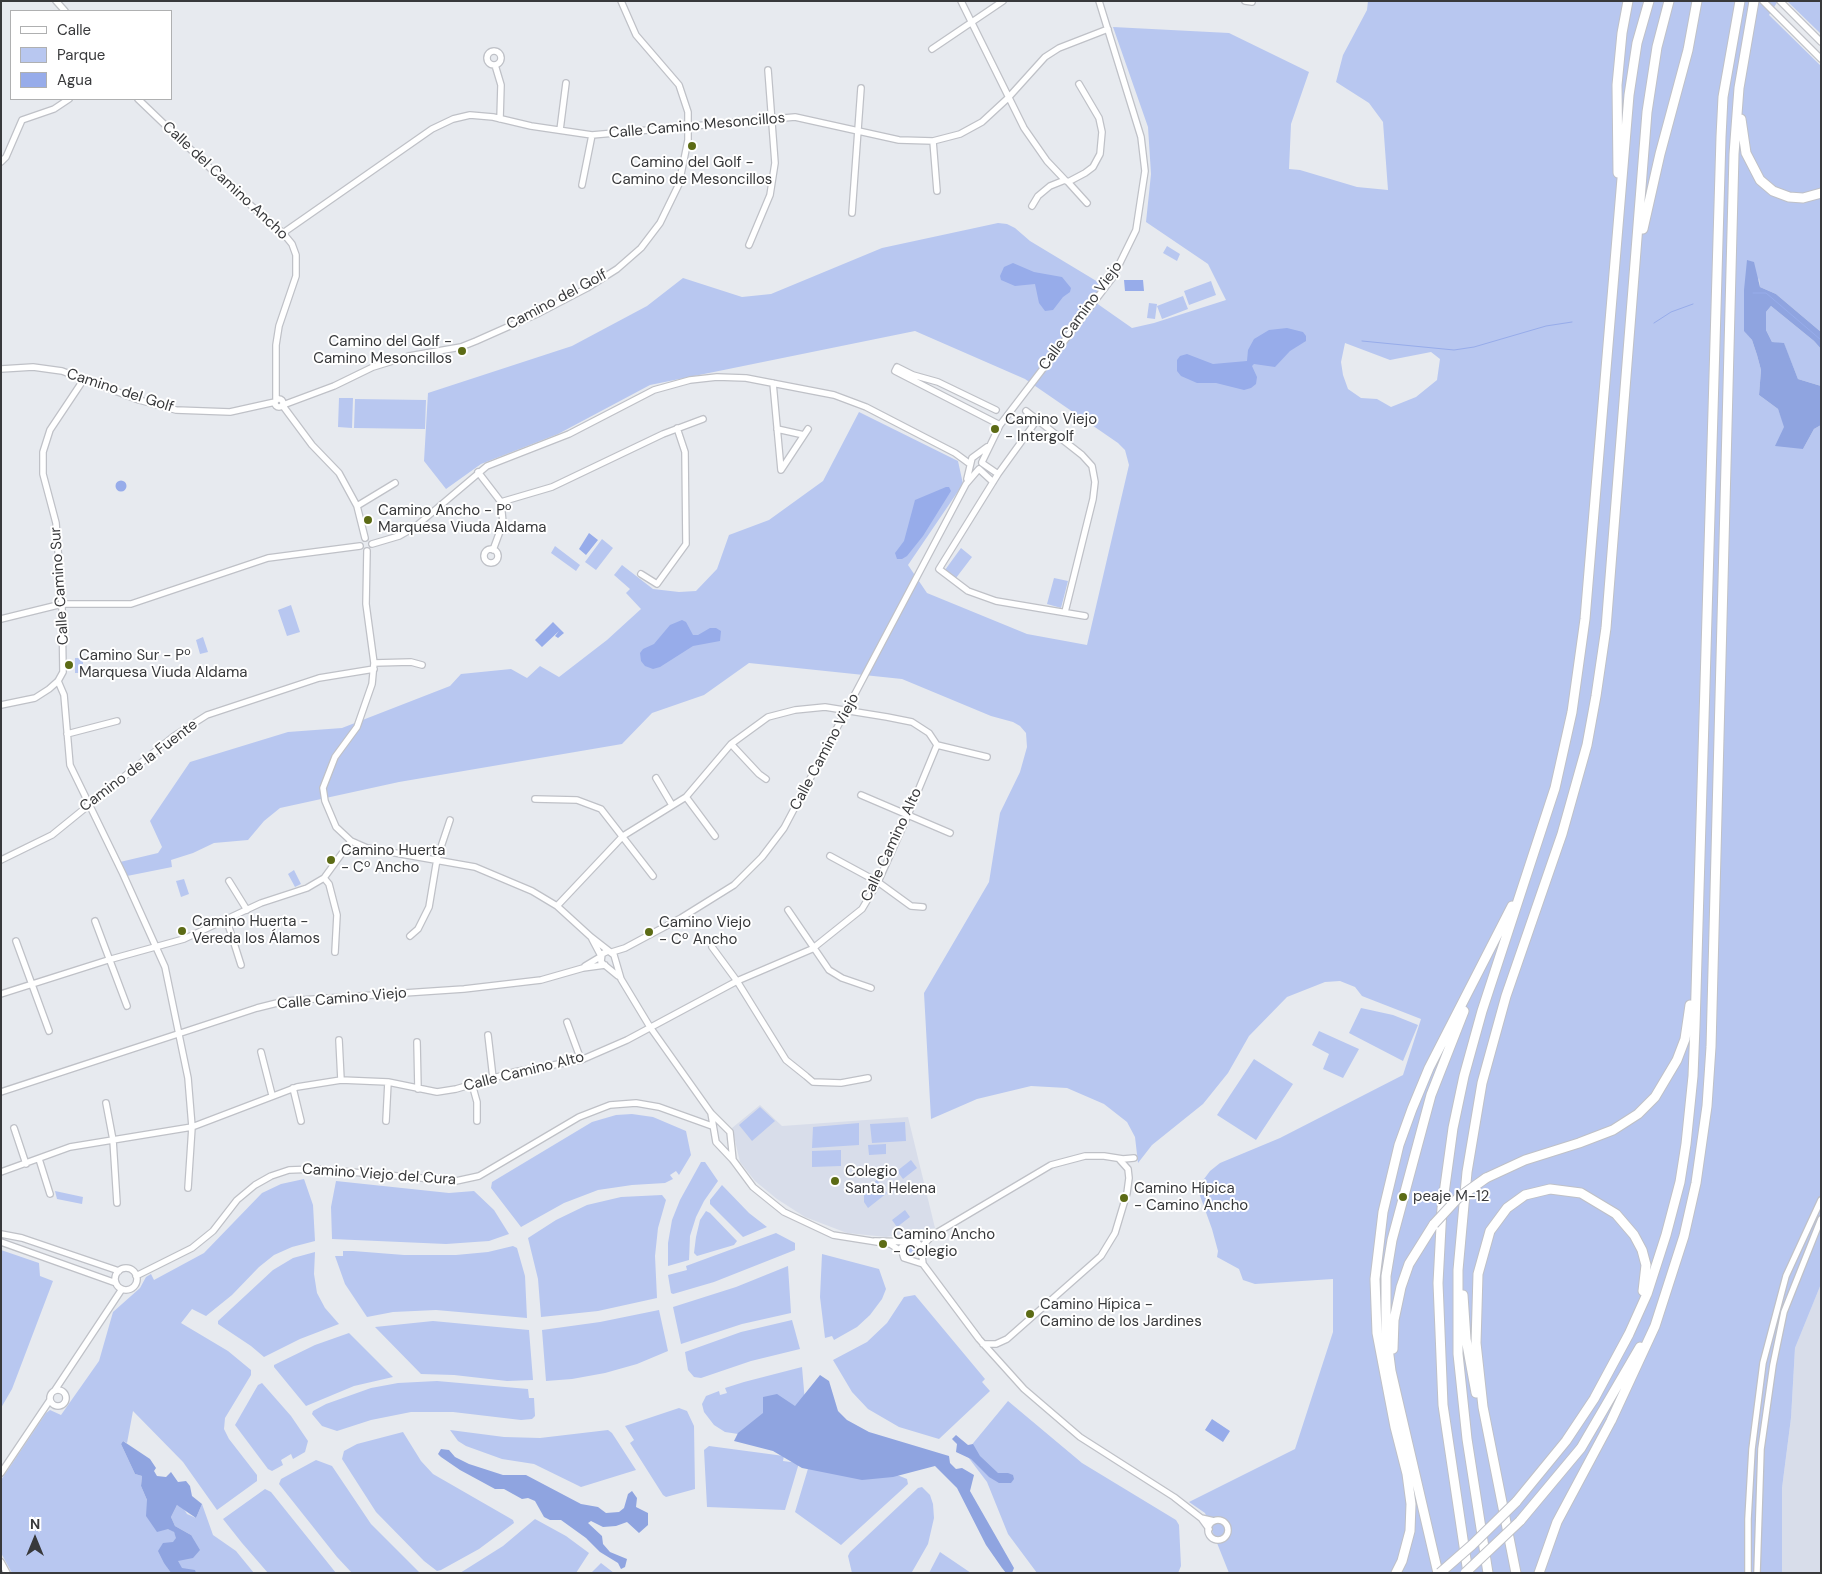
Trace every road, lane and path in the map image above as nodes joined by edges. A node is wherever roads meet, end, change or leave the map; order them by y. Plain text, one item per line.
1 (621, 1) edge
2 (961, 1) edge
3 (1003, 1) edge
4 (1099, 1) edge
5 (1246, 1) edge
6 (1628, 1) edge
7 (1649, 1) edge
8 (1669, 1) edge
9 (1697, 1) edge
10 (1740, 1) edge
11 (1755, 1) edge
12 (1763, 1) edge
13 (1780, 1) edge
14 (1252, 2) edge
15 (971, 24) junction
16 (1108, 29) junction
17 (1821, 42) edge
18 (932, 49) dead end
19 (1821, 59) edge
20 (495, 65) dead end
21 (768, 70) dead end
22 (566, 83) dead end
23 (1078, 84) dead end
24 (861, 88) dead end
25 (1008, 98) junction
26 (68, 100) edge
27 (139, 100) edge
28 (500, 119) junction
29 (773, 119) junction
30 (689, 127) junction
31 (560, 130) junction
32 (857, 132) junction
33 (592, 135) junction
34 (933, 141) junction
35 (1, 162) edge
36 (1067, 181) junction
37 (582, 185) dead end
38 (937, 191) dead end
39 (1821, 193) edge
40 (1620, 200) junction
41 (1087, 202) dead end
42 (1032, 206) dead end
43 (852, 213) dead end
44 (283, 233) junction
45 (749, 245) dead end
46 (1635, 279) junction
47 (1, 369) edge
48 (84, 379) junction
49 (773, 383) junction
50 (279, 403) junction
51 (996, 410) dead end
52 (1026, 411) dead end
53 (703, 418) dead end
54 (1038, 420) junction
55 (1000, 425) junction
56 (677, 428) junction
57 (777, 429) junction
58 (808, 429) dead end
59 (804, 435) junction
60 (988, 445) junction
61 (971, 461) junction
62 (980, 466) junction
63 (781, 470) junction
64 (478, 472) junction
65 (998, 474) junction
66 (776, 476) dead end
67 (993, 482) junction
68 (396, 483) dead end
69 (966, 484) junction
70 (501, 502) junction
71 (357, 506) junction
72 (365, 538) junction
73 (372, 544) junction
74 (360, 546) junction
75 (493, 550) dead end
76 (367, 551) junction
77 (641, 574) dead end
78 (62, 604) junction
79 (1065, 612) junction
80 (1085, 616) dead end
81 (1, 619) edge
82 (422, 665) dead end
83 (374, 666) junction
84 (58, 681) junction
85 (1, 705) edge
86 (846, 712) junction
87 (116, 721) dead end
88 (67, 734) junction
89 (731, 744) junction
90 (937, 744) junction
91 (987, 757) dead end
92 (656, 778) dead end
93 (766, 778) dead end
94 (861, 795) dead end
95 (686, 797) junction
96 (535, 799) dead end
97 (88, 804) junction
98 (672, 806) junction
99 (908, 815) junction
100 (1701, 815) junction
101 (450, 820) dead end
102 (950, 834) dead end
103 (623, 836) junction
104 (714, 836) dead end
105 (351, 841) junction
106 (1537, 846) junction
107 (830, 856) dead end
108 (437, 859) junction
109 (1, 860) edge
110 (653, 876) dead end
111 (324, 878) junction
112 (229, 881) dead end
113 (878, 882) junction
114 (557, 906) junction
115 (922, 908) dead end
116 (247, 910) junction
117 (788, 910) dead end
118 (95, 921) dead end
119 (227, 921) junction
120 (410, 936) dead end
121 (591, 937) junction
122 (16, 941) dead end
123 (156, 946) junction
124 (712, 948) dead end
125 (812, 949) junction
126 (335, 952) dead end
127 (600, 956) junction
128 (612, 956) junction
129 (108, 960) junction
130 (241, 965) dead end
131 (606, 966) junction
132 (583, 968) junction
133 (1481, 968) junction
134 (621, 979) junction
135 (736, 981) junction
136 (33, 984) junction
137 (871, 988) dead end
138 (1, 994) edge
139 (127, 1006) dead end
140 (567, 1022) dead end
141 (650, 1027) junction
142 (49, 1031) dead end
143 (180, 1034) junction
144 (488, 1035) dead end
145 (339, 1040) dead end
146 (417, 1042) dead end
147 (261, 1052) dead end
148 (581, 1060) junction
149 (493, 1078) junction
150 (868, 1078) dead end
151 (341, 1080) junction
152 (388, 1082) junction
153 (472, 1084) junction
154 (293, 1088) junction
155 (418, 1090) junction
156 (1, 1092) edge
157 (272, 1095) junction
158 (106, 1103) dead end
159 (709, 1110) junction
160 (697, 1119) junction
161 (386, 1121) dead end
162 (478, 1121) dead end
163 (301, 1122) dead end
164 (712, 1126) junction
165 (192, 1127) junction
166 (14, 1128) dead end
167 (723, 1128) junction
168 (714, 1134) junction
169 (114, 1140) junction
170 (730, 1140) junction
171 (720, 1145) junction
172 (39, 1158) junction
173 (1119, 1159) junction
174 (733, 1160) junction
175 (26, 1164) junction
176 (1128, 1170) junction
177 (1, 1172) edge
178 (188, 1188) dead end
179 (50, 1194) dead end
180 (1821, 1200) edge
181 (117, 1203) dead end
182 (1464, 1205) junction
183 (1821, 1219) edge
184 (1, 1234) edge
185 (875, 1241) junction
186 (907, 1241) junction
187 (1, 1242) edge
188 (921, 1250) junction
189 (901, 1251) junction
190 (914, 1261) junction
191 (923, 1264) junction
192 (119, 1271) junction
193 (136, 1276) junction
194 (116, 1283) junction
195 (1669, 1286) junction
196 (122, 1289) junction
197 (1629, 1334) junction
198 (1001, 1343) junction
199 (983, 1344) junction
200 (995, 1359) junction
201 (64, 1377) junction
202 (55, 1390) junction
203 (65, 1394) junction
204 (52, 1403) junction
205 (1402, 1415) junction
206 (1, 1473) edge
207 (1501, 1495) junction
208 (1201, 1518) junction
209 (1214, 1521) junction
210 (1209, 1529) junction
211 (1, 1562) edge
212 (7, 1573) edge
213 (1396, 1573) edge
214 (1439, 1573) edge
215 (1466, 1573) edge
216 (1488, 1573) edge
217 (1516, 1573) edge
218 (1539, 1573) edge
219 (1748, 1573) edge
220 (1757, 1573) edge

1 - 30 street, Camino del Golf
2 - 15 street
3 - 15 street
4 - 16 street, Calle Camino Viejo
5 - 14 street
6 - 40 highway
7 - 40 highway
8 - 46 highway
9 - 46 highway
10 - 100 highway
11 - 39 highway
11 - 195 highway
12 - 19 street
13 - 17 street
15 - 18 street
15 - 25 street
16 - 25 street, Calle Camino Mesoncillos
16 - 55 street, Calle Camino Viejo
20 - 28 street
21 - 29 street
22 - 31 street
23 - 36 street
24 - 32 street
25 - 34 street, Calle Camino Mesoncillos
25 - 36 street
26 - 35 street
27 - 44 street, Calle del Camino Ancho
28 - 31 street, Calle Camino Mesoncillos
28 - 44 street, Calle Camino Mesoncillos
29 - 30 street, Calle Camino Mesoncillos
29 - 32 street, Calle Camino Mesoncillos
29 - 45 street
30 - 33 street, Calle Camino Mesoncillos
30 - 50 street, Camino del Golf
31 - 33 street, Calle Camino Mesoncillos
32 - 34 street, Calle Camino Mesoncillos
32 - 43 street
33 - 37 street
34 - 38 street
36 - 41 street
36 - 42 street
40 - 106 highway
44 - 50 street, Calle del Camino Ancho
46 - 182 highway
47 - 48 street, Camino del Golf
48 - 50 street, Camino del Golf
48 - 78 street, Calle Camino Sur
49 - 57 street
49 - 61 street
49 - 64 street
50 - 71 street
51 - 55 street
52 - 54 street
53 - 56 street
54 - 65 street
54 - 79 street
55 - 60 street, Calle Camino Viejo
56 - 70 street
56 - 77 street
57 - 59 street
57 - 63 street
58 - 59 street
59 - 63 street
60 - 61 street, Calle Camino Viejo
60 - 62 street, Calle Camino Viejo
61 - 62 street
61 - 62 street
61 - 69 street, Calle Camino Viejo
62 - 65 street
62 - 67 street
62 - 69 street, Calle Camino Viejo
63 - 66 street
64 - 70 street
64 - 73 street
65 - 67 street
67 - 79 street
68 - 71 street
69 - 86 street, Calle Camino Viejo
70 - 75 street
71 - 72 street
72 - 73 street
72 - 74 street
73 - 76 street
74 - 76 street
74 - 78 street
76 - 83 street
78 - 81 street
78 - 84 street, Calle Camino Sur
79 - 80 street
82 - 83 street, Camino de la Fuente
83 - 97 street, Camino de la Fuente
83 - 105 street
84 - 85 street
84 - 88 street
86 - 89 street
86 - 90 street
86 - 128 street, Calle Camino Viejo
87 - 88 street
88 - 97 street
89 - 93 street
89 - 95 street
90 - 91 street
90 - 99 street, Calle Camino Alto
92 - 98 street
94 - 99 street
95 - 98 street
95 - 104 street
96 - 103 street
97 - 109 street, Camino de la Fuente
97 - 123 street
98 - 103 street
99 - 102 street
99 - 113 street, Calle Camino Alto
100 - 197 highway
100 - 205 highway, bridge
101 - 108 street
103 - 110 street
103 - 114 street
105 - 108 street
105 - 111 street
106 - 133 highway
106 - 215 highway
107 - 113 street
108 - 114 street
108 - 120 street
111 - 116 street
111 - 126 street
112 - 116 street
113 - 115 street
113 - 125 street, Calle Camino Alto
114 - 121 street
116 - 119 street
117 - 125 street
118 - 129 street
119 - 123 street
119 - 130 street
121 - 127 street
121 - 128 street
122 - 136 street
123 - 129 street
123 - 143 street
124 - 135 street
125 - 135 street, Calle Camino Alto
125 - 137 street
127 - 128 street
127 - 131 street
127 - 132 street
128 - 131 street
128 - 134 street
129 - 136 street
129 - 139 street
131 - 132 street, Calle Camino Viejo
131 - 134 street
132 - 143 street, Calle Camino Viejo
133 - 205 highway
133 - 213 highway
134 - 141 street
135 - 141 street, Calle Camino Alto
135 - 150 street
136 - 138 street
136 - 142 street
140 - 148 street
141 - 148 street, Calle Camino Alto
141 - 159 street
143 - 156 street, Calle Camino Viejo
143 - 165 street
144 - 149 street
145 - 151 street
146 - 155 street
147 - 157 street
148 - 149 street, Calle Camino Alto
149 - 153 street, Calle Camino Alto
151 - 152 street, Calle Camino Alto
151 - 154 street, Calle Camino Alto
152 - 155 street, Calle Camino Alto
152 - 161 street
153 - 155 street, Calle Camino Alto
153 - 162 street
154 - 157 street, Calle Camino Alto
154 - 163 street
157 - 165 street, Calle Camino Alto
158 - 169 street
159 - 160 street
159 - 164 street
159 - 167 street
160 - 164 street, Camino Viejo del Cura
160 - 193 street, Camino Viejo del Cura
164 - 168 street
165 - 169 street, Calle Camino Alto
165 - 178 street
166 - 175 street
167 - 168 street
167 - 170 street
168 - 171 street
169 - 172 street, Calle Camino Alto
169 - 181 street
170 - 171 street
170 - 174 street
171 - 174 street
172 - 175 street, Calle Camino Alto
172 - 179 street
173 - 176 street
173 - 176 street
173 - 188 street
174 - 185 street
175 - 177 street, Calle Camino Alto
176 - 198 street
180 - 219 street
182 - 207 highway
182 - 216 highway
183 - 220 street
184 - 192 street
185 - 186 street
185 - 189 street
186 - 188 street
186 - 189 street
187 - 194 street
188 - 190 street
188 - 191 street
189 - 190 street
190 - 191 street
191 - 199 street
192 - 193 street
192 - 194 street
193 - 196 street
194 - 196 street
195 - 215 highway, bridge
195 - 218 highway
196 - 201 street
197 - 207 highway
197 - 214 highway, bridge
198 - 199 street
198 - 200 street
199 - 200 street
200 - 208 street
201 - 202 street
201 - 203 street
202 - 203 street
202 - 204 street
203 - 204 street
204 - 206 street
205 - 214 highway
207 - 217 highway
208 - 209 street
208 - 210 street
209 - 210 street
209 - 210 street
211 - 212 street

